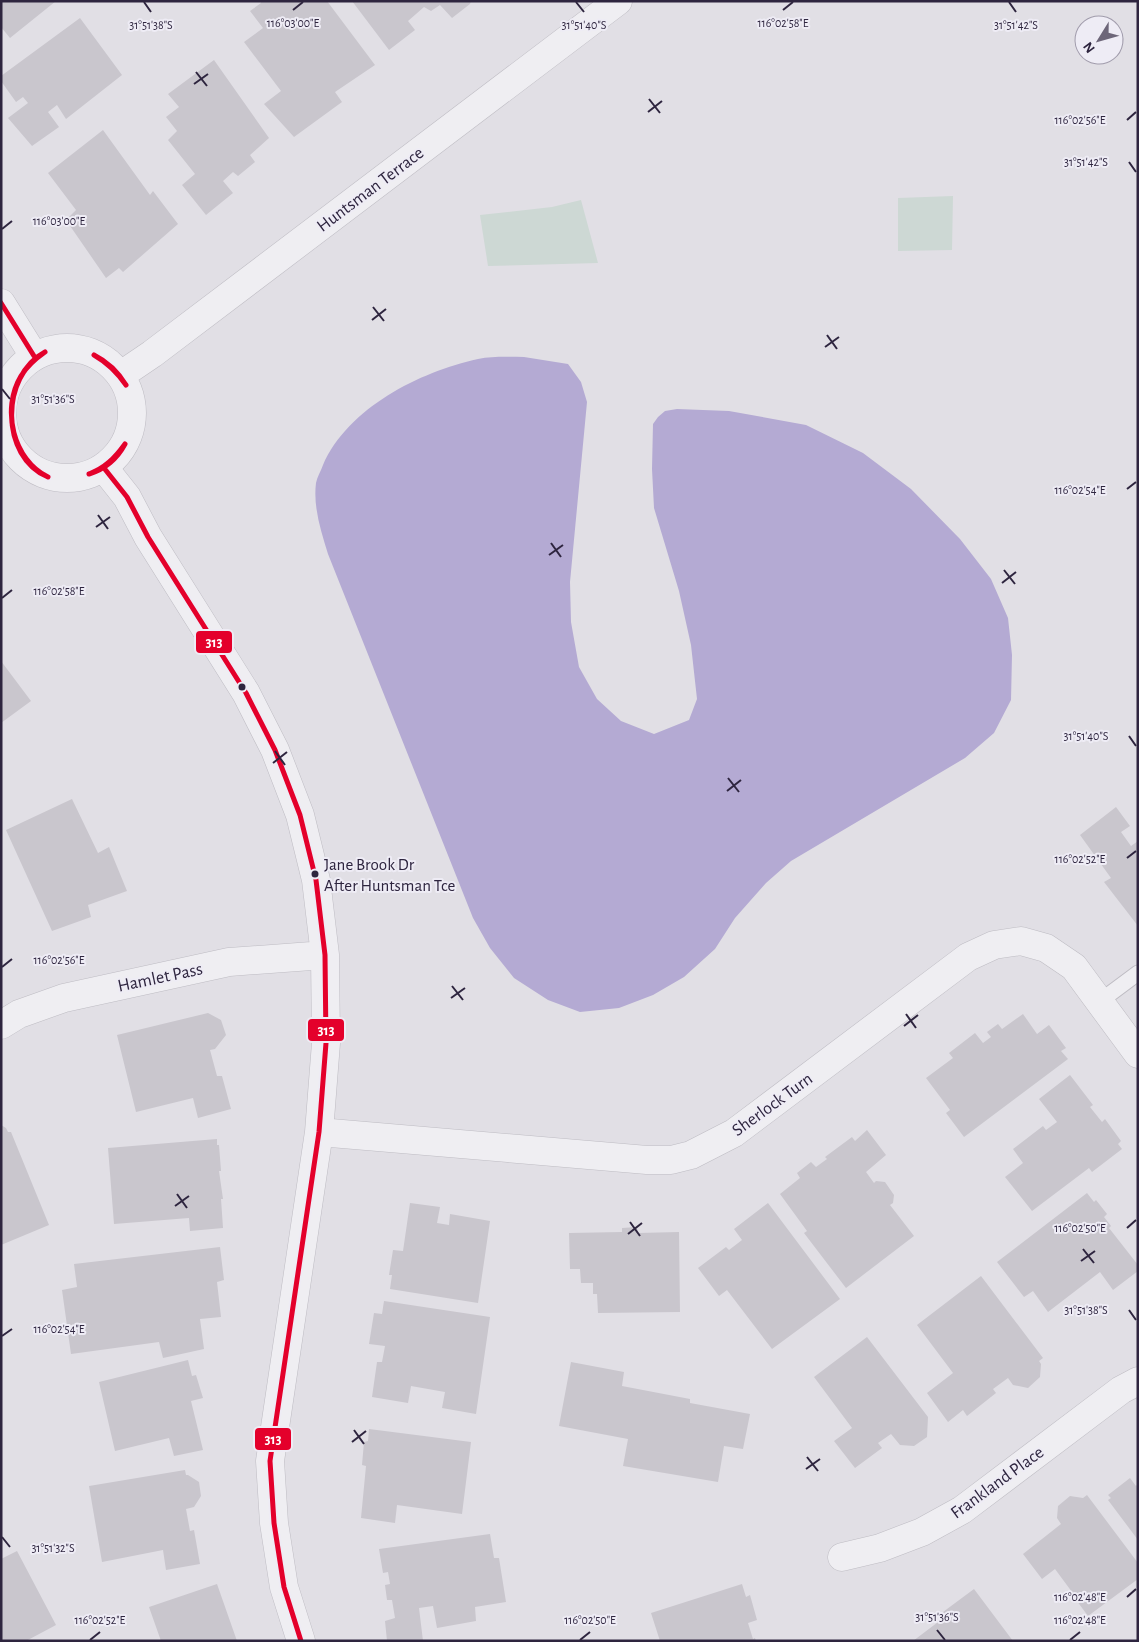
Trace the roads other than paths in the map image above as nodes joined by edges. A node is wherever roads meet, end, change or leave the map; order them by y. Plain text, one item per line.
1 (618, 1) edge
2 (1, 303) edge
3 (34, 356) junction
4 (121, 376) junction
5 (8, 459) edge
6 (104, 468) junction
7 (325, 955) junction
8 (1138, 973) edge
9 (1099, 1002) junction
10 (1, 1025) edge
11 (1138, 1054) edge
12 (320, 1132) junction
13 (1138, 1380) edge
14 (842, 1557) dead end
15 (301, 1641) edge

1 - 4 street, Huntsman Terrace
2 - 3 street
3 - 4 street
3 - 5 street
4 - 6 street
5 - 6 street
6 - 7 street
7 - 10 street, Hamlet Pass
7 - 12 street
8 - 9 lane
9 - 11 street, Sherlock Turn
9 - 12 street, Sherlock Turn
12 - 15 street
13 - 14 street, Frankland Place

